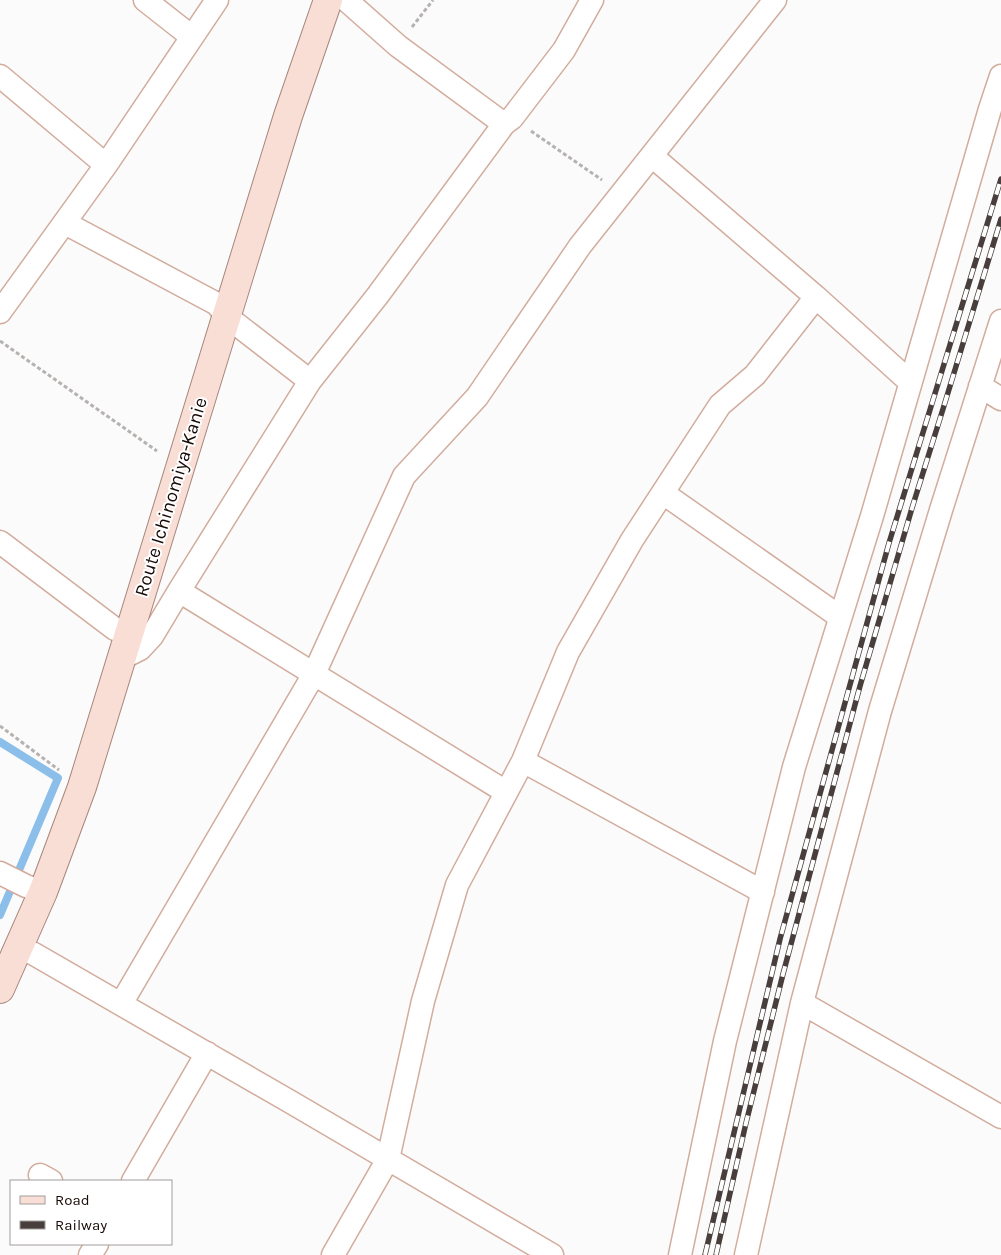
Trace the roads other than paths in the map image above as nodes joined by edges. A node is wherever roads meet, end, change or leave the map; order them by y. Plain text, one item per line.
1 (145, 0) edge
2 (217, 0) edge
3 (328, 0) edge
4 (346, 0) edge
5 (592, 0) edge
6 (775, 0) edge
7 (192, 36) junction
8 (0, 76) edge
9 (1001, 76) edge
10 (508, 121) junction
11 (652, 156) junction
12 (106, 165) junction
13 (65, 223) junction
14 (816, 297) junction
15 (0, 312) edge
16 (226, 316) junction
17 (1001, 321) edge
18 (310, 381) junction
19 (910, 382) junction
20 (980, 386) junction
21 (1001, 399) edge
22 (662, 493) junction
23 (0, 542) edge
24 (179, 591) junction
25 (840, 617) junction
26 (129, 631) junction
27 (122, 658) junction
28 (314, 674) junction
29 (524, 762) junction
30 (506, 792) junction
31 (3, 874) edge
32 (34, 889) junction
33 (763, 892) junction
34 (19, 947) junction
35 (0, 990) edge
36 (802, 1003) junction
37 (121, 1004) junction
38 (207, 1053) junction
39 (1001, 1117) edge
40 (388, 1159) junction
41 (134, 1180) edge
42 (333, 1255) edge
43 (552, 1255) edge
44 (680, 1255) edge
45 (746, 1255) edge

1 - 7 street
2 - 7 street
3 - 16 main road, Route Ichinomiya-Kanie
4 - 10 street
5 - 10 street
6 - 11 street
7 - 12 street
8 - 12 street
9 - 19 street
10 - 18 street
11 - 14 street
11 - 28 street
12 - 13 street
13 - 15 street
13 - 16 street
14 - 19 street
14 - 22 street
16 - 18 street
16 - 26 main road, Route Ichinomiya-Kanie
17 - 20 street
18 - 24 street
19 - 25 street
20 - 21 street
20 - 36 street
22 - 25 street
22 - 29 street
23 - 26 street
24 - 27 street
24 - 28 street
25 - 33 street
26 - 27 main road, Route Ichinomiya-Kanie
27 - 32 main road, Route Ichinomiya-Kanie
28 - 30 street
28 - 37 street
29 - 30 street
29 - 33 street
30 - 40 street
31 - 32 street
32 - 34 main road, Route Ichinomiya-Kanie
33 - 44 street
34 - 35 main road, Route Ichinomiya-Kanie
34 - 37 street
36 - 39 street
36 - 45 street
37 - 38 street
38 - 40 street
38 - 41 street
40 - 42 street
40 - 43 street

